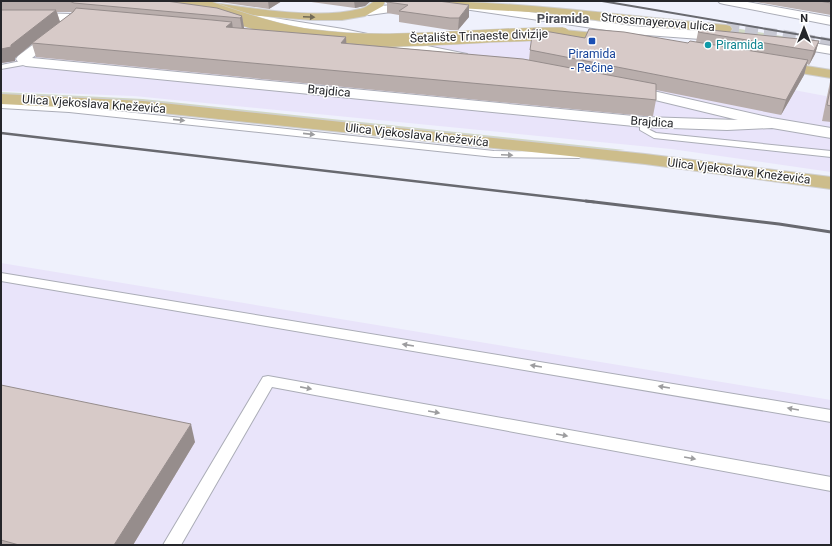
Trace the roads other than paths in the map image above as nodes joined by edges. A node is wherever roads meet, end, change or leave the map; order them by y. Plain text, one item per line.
1 (379, 1) edge
2 (423, 1) edge
3 (724, 1) edge
4 (164, 4) edge
5 (201, 5) junction
6 (458, 5) junction
7 (369, 11) junction
8 (1, 16) edge
9 (831, 22) edge
10 (599, 26) junction
11 (726, 29) tunnel mouth
12 (740, 38) tunnel mouth
13 (284, 39) edge
14 (775, 42) edge
15 (658, 45) edge
16 (347, 47) edge
17 (831, 50) edge
18 (474, 59) edge
19 (26, 62) junction
20 (761, 62) edge
21 (1, 67) edge
22 (831, 74) edge
23 (613, 86) edge
24 (1, 99) edge
25 (1, 105) edge
26 (644, 122) junction
27 (772, 123) junction
28 (831, 133) edge
29 (831, 154) edge
30 (610, 155) junction
31 (831, 183) edge
32 (1, 277) edge
33 (831, 416) edge
34 (831, 484) edge
35 (172, 545) edge

1 - 7 main road
2 - 6 main road, Strossmayerova ulica
3 - 9 street
4 - 5 main road
4 - 18 street
5 -> 7 main road, bridge
5 - 15 main road, Šetalište Trinaeste divizije, bridge
6 - 10 street
6 - 11 main road, Strossmayerova ulica
7 - 10 street
8 - 19 street
10 - 12 street
13 - 16 lane
14 - 17 street
19 - 21 lane
19 - 26 street, Brajdica
20 - 22 main road
23 - 27 street, Brajdica
24 - 30 main road, Ulica Vjekoslava Kneževića
25 -> 30 lane
26 - 27 street, Brajdica
26 - 29 lane
27 - 28 street, Brajdica
30 - 31 main road, Ulica Vjekoslava Kneževića
33 -> 32 lane
35 -> 34 lane

